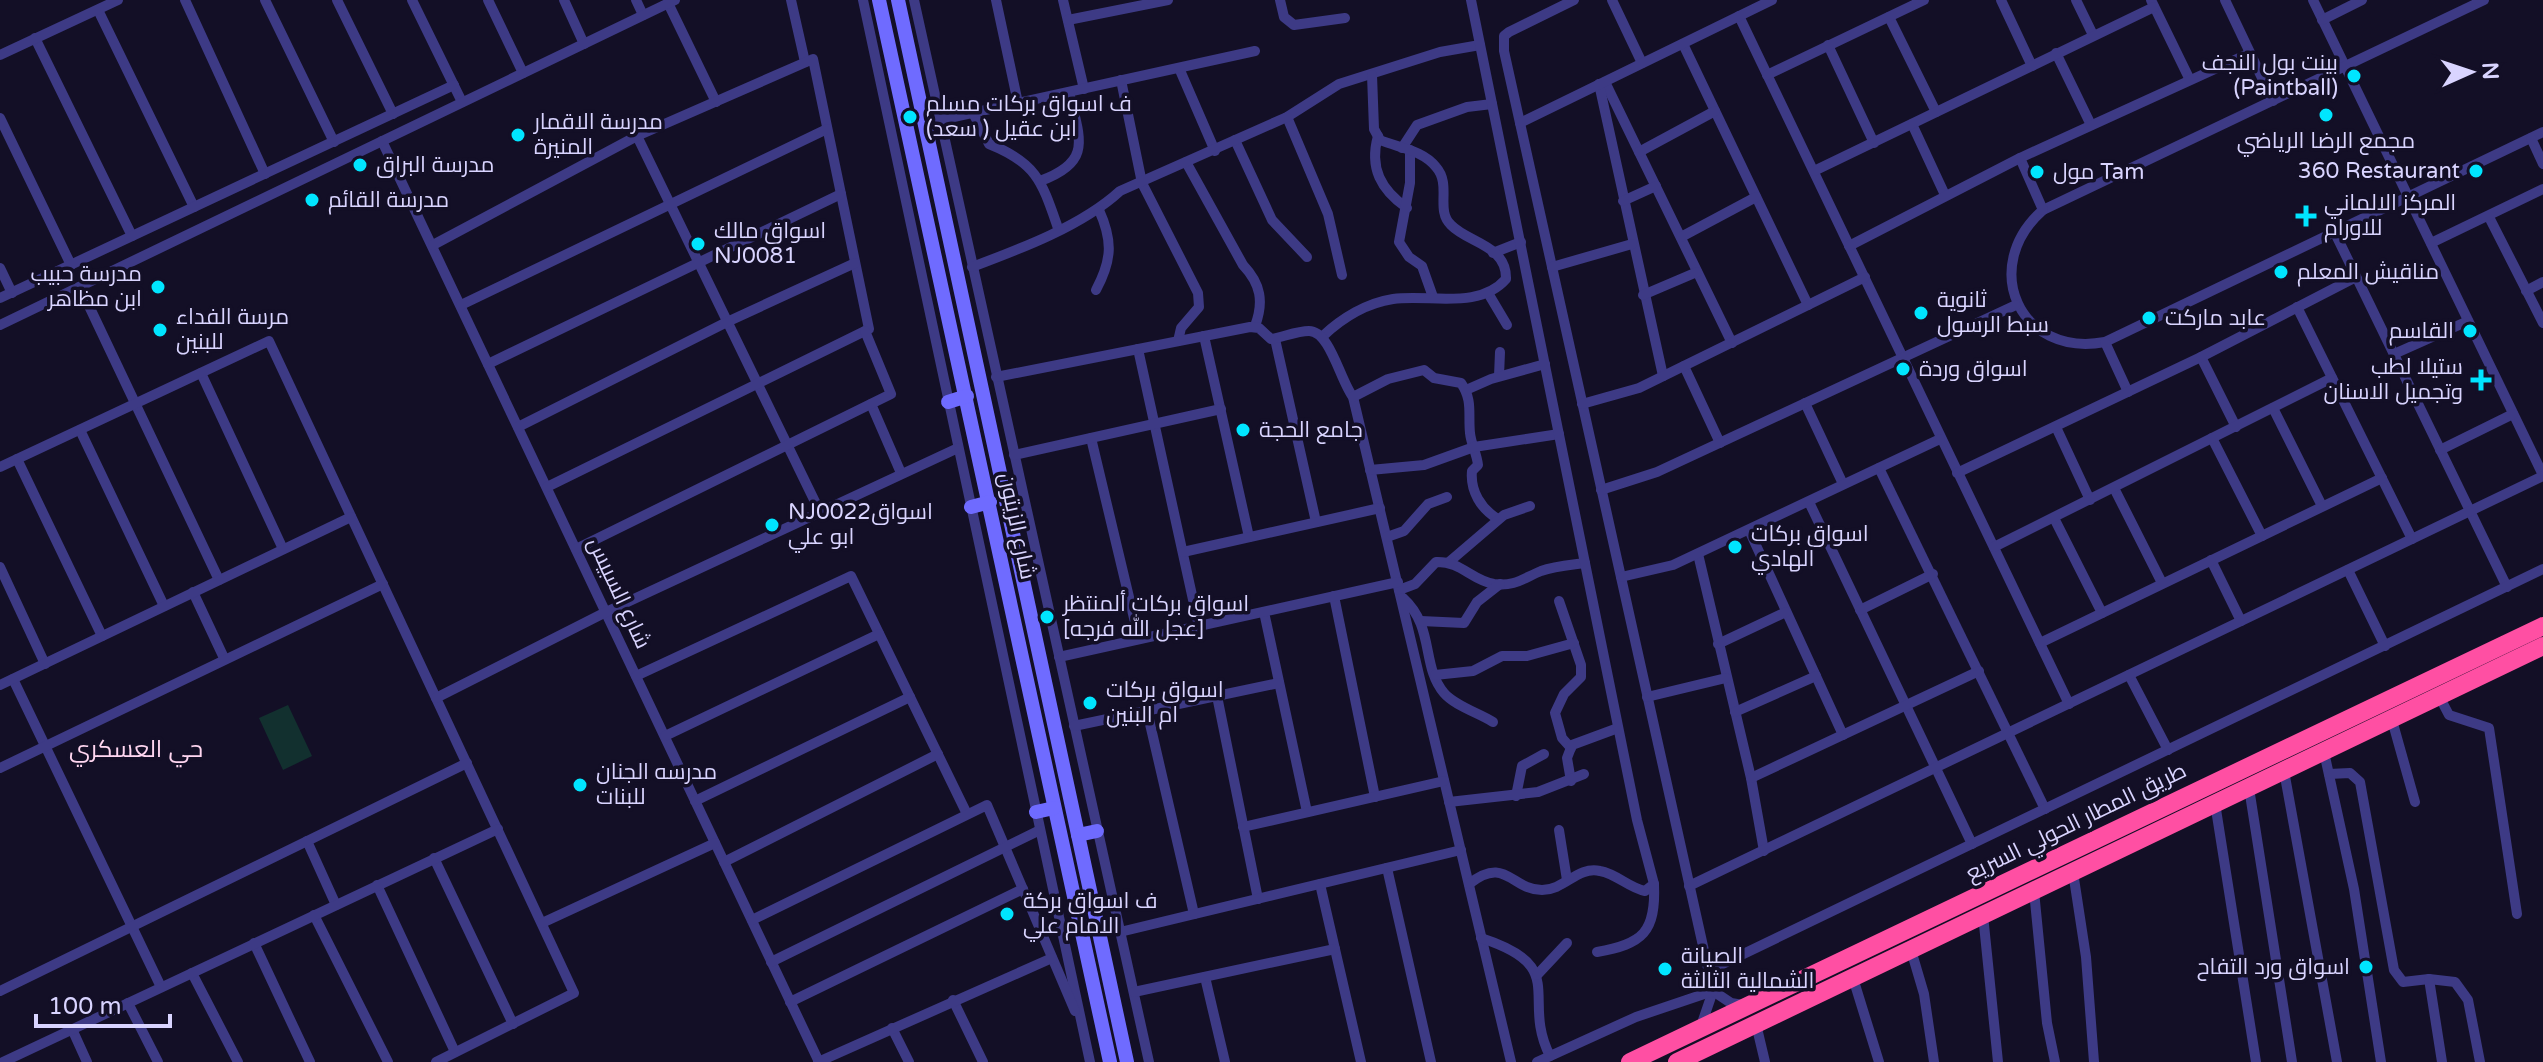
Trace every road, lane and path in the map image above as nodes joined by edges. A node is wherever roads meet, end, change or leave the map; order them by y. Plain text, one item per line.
1 (118, 0) edge
2 (185, 0) edge
3 (265, 0) edge
4 (337, 0) edge
5 (412, 0) edge
6 (488, 0) edge
7 (564, 0) edge
8 (636, 0) edge
9 (791, 0) edge
10 (863, 0) edge
11 (879, 0) edge
12 (898, 0) edge
13 (914, 0) edge
14 (996, 0) edge
15 (1063, 0) edge
16 (1168, 0) edge
17 (1280, 0) edge
18 (1471, 0) edge
19 (1574, 0) edge
20 (1612, 0) edge
21 (1772, 0) edge
22 (1924, 0) edge
23 (2001, 0) edge
24 (2076, 0) edge
25 (2225, 0) edge
26 (2313, 0) edge
27 (2362, 0) edge
28 (2484, 0) edge
29 (671, 2) edge
30 (2153, 3) edge
31 (1129, 4) edge
32 (2465, 4) edge
33 (98, 10) junction
34 (643, 15) junction
35 (1739, 16) junction
36 (1889, 17) junction
37 (1345, 18) dead end
38 (1068, 20) junction
39 (2322, 20) junction
40 (2093, 35) junction
41 (35, 38) junction
42 (584, 44) junction
43 (1683, 44) junction
44 (1480, 45) junction
45 (1828, 45) junction
46 (1255, 51) dead end
47 (2056, 53) junction
48 (2250, 53) junction
49 (0, 55) edge
50 (805, 62) junction
51 (1642, 63) junction
52 (2032, 66) junction
53 (1179, 68) junction
54 (2346, 68) junction
55 (523, 73) junction
56 (1372, 75) junction
57 (1767, 75) junction
58 (2189, 78) junction
59 (1121, 80) junction
60 (1602, 83) junction
61 (454, 85) junction
62 (1084, 89) junction
63 (1069, 92) junction
64 (2273, 101) junction
65 (462, 102) junction
66 (716, 102) junction
67 (1018, 103) junction
68 (1492, 104) junction
69 (1715, 111) junction
70 (1936, 112) junction
71 (973, 113) junction
72 (393, 114) junction
73 (1287, 117) junction
74 (0, 118) edge
75 (940, 120) junction
76 (1520, 123) junction
77 (1912, 124) junction
78 (2091, 125) junction
79 (827, 129) junction
80 (2543, 132) edge
81 (637, 136) junction
82 (1378, 136) junction
83 (2531, 138) junction
84 (1235, 140) junction
85 (382, 141) junction
86 (334, 142) junction
87 (1874, 143) junction
88 (1406, 149) junction
89 (1215, 151) junction
90 (1639, 152) junction
91 (2020, 158) junction
92 (1186, 162) junction
93 (2543, 164) edge
94 (1814, 171) junction
95 (265, 174) junction
96 (1040, 181) junction
97 (1142, 183) junction
98 (1656, 186) junction
99 (2543, 189) edge
100 (841, 194) junction
101 (1945, 195) junction
102 (1756, 197) junction
103 (2408, 197) junction
104 (210, 200) junction
105 (1623, 201) junction
106 (669, 203) junction
107 (194, 207) junction
108 (1407, 208) junction
109 (1099, 210) junction
110 (2043, 210) junction
111 (2489, 217) junction
112 (219, 220) junction
113 (1058, 228) junction
114 (2335, 233) junction
115 (132, 236) junction
116 (1681, 237) junction
117 (1521, 242) junction
118 (2431, 243) junction
119 (1632, 244) junction
120 (433, 245) junction
121 (1849, 246) junction
122 (1493, 253) junction
123 (1307, 257) dead end
124 (699, 263) junction
125 (855, 263) junction
126 (71, 265) junction
127 (972, 267) junction
128 (1552, 267) junction
129 (0, 268) edge
130 (1697, 272) junction
131 (1342, 275) dead end
132 (1865, 277) junction
133 (2356, 277) junction
134 (2543, 282) edge
135 (80, 287) junction
136 (1096, 290) dead end
137 (2526, 291) junction
138 (12, 293) junction
139 (1488, 293) junction
140 (1643, 295) junction
141 (1433, 297) junction
142 (0, 298) edge
143 (461, 305) junction
144 (1808, 305) junction
145 (2016, 305) junction
146 (2297, 307) junction
147 (2468, 321) junction
148 (727, 322) junction
149 (2543, 323) edge
150 (0, 325) edge
151 (1507, 325) dead end
152 (1255, 326) junction
153 (865, 331) junction
154 (1204, 336) junction
155 (1323, 336) junction
156 (1275, 339) junction
157 (1178, 341) junction
158 (2105, 342) junction
159 (1732, 343) junction
160 (1138, 349) junction
161 (1500, 352) dead end
162 (2394, 354) junction
163 (1904, 357) junction
164 (2201, 357) junction
165 (488, 364) junction
166 (1545, 364) junction
167 (1684, 366) junction
168 (201, 373) junction
169 (1499, 376) junction
170 (1663, 376) junction
171 (996, 377) junction
172 (2332, 378) junction
173 (758, 384) junction
174 (1466, 390) junction
175 (2128, 392) junction
176 (967, 396) junction
177 (1353, 397) junction
178 (948, 402) junction
179 (137, 403) junction
180 (1805, 403) junction
181 (871, 404) junction
182 (1582, 404) junction
183 (2273, 408) junction
184 (1221, 409) junction
185 (2513, 414) junction
186 (1155, 423) junction
187 (518, 427) junction
188 (2056, 427) junction
189 (2236, 427) junction
190 (80, 430) junction
191 (1559, 434) junction
192 (1091, 438) junction
193 (2212, 438) junction
194 (1940, 439) junction
195 (1720, 443) junction
196 (787, 445) junction
197 (1474, 447) junction
198 (958, 448) junction
199 (2440, 450) junction
200 (1014, 455) junction
201 (17, 459) junction
202 (0, 467) edge
203 (1879, 468) junction
204 (1370, 470) junction
205 (901, 473) junction
206 (1957, 473) junction
207 (2543, 476) edge
208 (2382, 478) junction
209 (1843, 484) junction
210 (1021, 485) junction
211 (547, 487) junction
212 (2114, 488) junction
213 (1004, 490) junction
214 (1601, 490) junction
215 (1447, 497) dead end
216 (2090, 500) junction
217 (990, 502) junction
218 (1809, 502) junction
219 (1530, 506) dead end
220 (2322, 506) junction
221 (971, 507) junction
222 (1380, 508) junction
223 (819, 510) junction
224 (2470, 511) junction
225 (351, 517) junction
226 (2054, 518) junction
227 (1498, 519) junction
228 (1316, 522) junction
229 (1749, 530) junction
230 (2262, 536) junction
231 (1249, 537) junction
232 (1387, 537) junction
233 (2412, 539) junction
234 (1994, 547) junction
235 (283, 549) junction
236 (576, 549) junction
237 (1183, 552) junction
238 (1698, 554) junction
239 (2211, 560) junction
240 (1449, 562) junction
241 (1585, 563) junction
242 (0, 567) edge
243 (2543, 569) edge
244 (2348, 570) junction
245 (1933, 574) junction
246 (1621, 577) junction
247 (219, 580) junction
248 (2162, 583) junction
249 (383, 584) junction
250 (1500, 584) junction
251 (2507, 587) junction
252 (1399, 590) junction
253 (193, 592) junction
254 (1334, 596) junction
255 (1559, 601) dead end
256 (164, 606) junction
257 (1860, 610) junction
258 (606, 612) junction
259 (1264, 612) junction
260 (1786, 612) junction
261 (2102, 613) junction
262 (1421, 621) junction
263 (2241, 621) junction
264 (2543, 626) edge
265 (1199, 627) junction
266 (879, 634) junction
267 (102, 636) junction
268 (1036, 639) junction
269 (1139, 639) junction
270 (1019, 642) junction
271 (1574, 643) junction
272 (2040, 643) junction
273 (1718, 644) junction
274 (2385, 646) junction
275 (2543, 646) edge
276 (1059, 657) junction
277 (224, 658) junction
278 (45, 664) junction
279 (1979, 671) junction
280 (1435, 675) junction
281 (2129, 675) junction
282 (636, 676) junction
283 (1043, 676) junction
284 (1816, 676) junction
285 (1726, 678) junction
286 (13, 679) junction
287 (1027, 682) junction
288 (1279, 683) junction
289 (0, 685) edge
290 (1217, 696) junction
291 (2393, 696) junction
292 (2439, 696) junction
293 (910, 697) junction
294 (1647, 697) junction
295 (436, 698) junction
296 (2069, 704) junction
297 (1906, 705) junction
298 (1147, 711) junction
299 (1735, 712) junction
300 (2353, 716) junction
301 (2396, 717) junction
302 (1493, 722) dead end
303 (1074, 726) junction
304 (1618, 728) junction
305 (2010, 732) junction
306 (1843, 735) junction
307 (2362, 735) junction
308 (665, 736) junction
309 (46, 746) junction
310 (1571, 748) junction
311 (2168, 750) junction
312 (2324, 752) junction
313 (938, 754) junction
314 (1544, 754) dead end
315 (467, 763) junction
316 (0, 768) edge
317 (1936, 768) junction
318 (2284, 771) junction
319 (1584, 774) dead end
320 (2329, 774) junction
321 (1751, 778) junction
322 (1444, 781) junction
323 (1571, 781) junction
324 (2249, 788) junction
325 (1516, 796) junction
326 (1375, 797) junction
327 (695, 801) junction
328 (1449, 802) junction
329 (2415, 802) dead end
330 (2215, 803) junction
331 (1054, 808) junction
332 (2045, 809) junction
333 (1036, 812) junction
334 (1307, 812) junction
335 (967, 814) junction
336 (1243, 827) junction
337 (498, 829) junction
338 (1040, 830) junction
339 (1559, 830) dead end
340 (1097, 831) junction
341 (1078, 835) junction
342 (307, 841) junction
343 (715, 843) junction
344 (1972, 844) junction
345 (1004, 846) junction
346 (1461, 850) junction
347 (1764, 851) junction
348 (434, 858) junction
349 (724, 862) junction
350 (1387, 868) junction
351 (2073, 872) junction
352 (1567, 880) junction
353 (1320, 884) junction
354 (1469, 884) junction
355 (1654, 884) junction
356 (377, 885) junction
357 (1689, 886) junction
358 (1023, 889) junction
359 (2034, 891) junction
360 (1258, 899) junction
361 (336, 905) junction
362 (1194, 914) junction
363 (2517, 914) dead end
364 (314, 915) junction
365 (1983, 915) junction
366 (752, 920) junction
367 (542, 923) junction
368 (132, 927) junction
369 (1120, 932) junction
370 (1481, 938) junction
371 (254, 943) junction
372 (1567, 943) dead end
373 (1335, 949) junction
374 (1911, 950) junction
375 (1597, 952) dead end
376 (1052, 958) junction
377 (771, 962) junction
378 (1708, 971) junction
379 (192, 973) junction
380 (1537, 975) junction
381 (1205, 977) junction
382 (1853, 978) junction
383 (2429, 979) junction
384 (161, 987) junction
385 (0, 991) edge
386 (1713, 991) junction
387 (1134, 992) junction
388 (953, 1000) junction
389 (790, 1002) junction
390 (128, 1003) junction
391 (1753, 1004) junction
392 (513, 1024) junction
393 (1756, 1024) junction
394 (892, 1028) junction
395 (72, 1029) junction
396 (1698, 1030) junction
397 (1084, 1033) junction
398 (455, 1052) junction
399 (1550, 1056) junction
400 (834, 1059) edge
401 (3, 1062) edge
402 (87, 1062) edge
403 (158, 1062) edge
404 (238, 1062) edge
405 (310, 1062) edge
406 (388, 1062) edge
407 (436, 1062) edge
408 (818, 1062) edge
409 (909, 1062) edge
410 (983, 1062) edge
411 (1090, 1062) edge
412 (1110, 1062) edge
413 (1127, 1062) edge
414 (1149, 1062) edge
415 (1225, 1062) edge
416 (1361, 1062) edge
417 (1431, 1062) edge
418 (1511, 1062) edge
419 (1537, 1062) edge
420 (1630, 1062) edge
421 (1677, 1062) edge
422 (1765, 1062) edge
423 (1879, 1062) edge
424 (1934, 1062) edge
425 (1998, 1062) edge
426 (2055, 1062) edge
427 (2094, 1062) edge
428 (2256, 1062) edge
429 (2292, 1062) edge
430 (2337, 1062) edge
431 (2381, 1062) edge
432 (2442, 1062) edge
433 (2480, 1062) edge

1 - 33 street
2 - 95 street
3 - 86 street
4 - 72 street
5 - 61 street
6 - 55 street
7 - 42 street
8 - 34 street
9 - 50 street
10 - 178 street
11 - 176 main road, شارع الزيتون
12 - 213 main road, شارع الزيتون
13 - 75 street
14 - 67 street
15 - 38 street
16 - 31 street
17 - 37 street
18 - 44 street
19 - 76 street
20 - 51 street
21 - 35 street
22 - 36 street
23 - 52 street
24 - 40 street
25 - 48 street
26 - 39 street
27 - 39 street
28 - 32 street
29 - 34 street
29 - 66 street
30 - 40 street
30 - 58 street
31 - 38 street
32 - 54 street
33 - 41 street
33 - 107 street
34 - 42 street
35 - 43 street
35 - 57 street
36 - 45 street
36 - 70 street
38 - 62 street
39 - 54 street
40 - 47 street
41 - 49 street
41 - 115 street
42 - 55 street
43 - 51 street
43 - 69 street
44 - 56 street
44 - 68 street
45 - 57 street
45 - 87 street
46 - 53 street
47 - 52 street
47 - 78 street
48 - 58 street
48 - 64 street
50 - 66 street
50 - 79 street
51 - 60 street
52 - 70 street
53 - 59 street
53 - 89 street
54 - 64 street
54 - 103 street
55 - 65 street
56 - 73 street
56 - 82 street
57 - 94 street
58 - 78 street
59 - 62 street
59 - 97 street
60 - 76 street
60 - 90 street
60 - 105 street
61 - 65 street
61 - 72 street
62 - 63 street
63 - 67 street
63 - 96 street
64 - 110 street
65 - 85 street
66 - 81 street
67 - 71 street
68 - 88 street
68 - 117 street
69 - 90 street
69 - 102 street
70 - 77 street
71 - 75 street
71 - 96 street
72 - 86 street
73 - 84 street
73 - 131 street
74 - 126 street
75 - 127 street
76 - 128 street
77 - 87 street
77 - 101 street
78 - 91 street
79 - 100 street
79 - 106 street
80 - 83 street
81 - 106 street
81 - 120 street
82 - 88 street
82 - 108 street
83 - 93 street
83 - 103 street
84 - 89 street
84 - 123 street
85 - 112 street
85 - 120 street, شارع السبيس
86 - 95 street
87 - 94 street
88 - 108 street
88 - 122 street
89 - 92 street
90 - 98 street
91 - 101 street
91 - 110 street
92 - 97 street
92 - 152 street
94 - 121 street
95 - 104 street
96 - 113 street
97 - 109 street
97 - 157 street
98 - 105 street
98 - 116 street
99 - 111 street
100 - 124 street
100 - 125 street
101 - 121 street
102 - 116 street
102 - 144 street
103 - 114 street
103 - 118 street
104 - 107 street
104 - 112 street
105 - 119 street
106 - 124 street
106 - 143 street
107 - 115 street
108 - 141 street
109 - 113 street
109 - 136 street
110 - 145 street
111 - 118 street
111 - 137 street
112 - 135 street
113 - 127 street
114 - 133 street
114 - 158 street
115 - 126 street
116 - 130 street
117 - 122 street
117 - 166 street
118 - 147 street
119 - 128 street
119 - 140 street
120 - 143 street, شارع السبيس
121 - 132 street
122 - 139 street
124 - 148 street
124 - 165 street
125 - 148 street
125 - 153 street
126 - 138 street
127 - 171 street
128 - 182 street
129 - 138 street
130 - 140 street
130 - 159 street
132 - 144 street
132 - 163 street
133 - 146 street
133 - 162 street
134 - 137 street
135 - 150 street
135 - 179 street
137 - 149 street
138 - 142 street
139 - 141 street
139 - 151 street
140 - 170 street
141 - 155 street
143 - 165 street, شارع السبيس
144 - 159 street
145 - 158 street
145 - 163 street
146 - 164 street
146 - 172 street
147 - 162 street
147 - 185 street
148 - 173 street
148 - 187 street
152 - 154 street
152 - 156 street
153 - 173 street
153 - 181 street
154 - 157 street
154 - 184 street
155 - 156 street
155 - 177 street
156 - 228 street
157 - 160 street
158 - 175 street
159 - 167 street
160 - 171 street
160 - 186 street
161 - 169 street
162 - 199 street
163 - 180 street
163 - 194 street
164 - 175 street
164 - 189 street
165 - 187 street, شارع السبيس
166 - 169 street
166 - 191 street
167 - 170 street
167 - 195 street
168 - 179 street
168 - 225 street
168 - 235 street
169 - 174 street
170 - 182 street
171 - 200 street
172 - 183 street
172 - 208 street
173 - 196 street
173 - 211 street
174 - 177 street
174 - 197 street
175 - 188 street
176 - 178 main road
176 - 217 main road, شارع الزيتون
177 - 204 street
178 - 198 street
179 - 190 street
179 - 247 street
180 - 195 street
180 - 209 street
181 - 196 street
181 - 205 street
182 - 214 street
183 - 189 street
183 - 220 street
184 - 186 street
184 - 231 street
185 - 199 street
185 - 207 street
186 - 192 street
186 - 237 street
187 - 211 street, شارع السبيس
188 - 206 street
188 - 216 street
189 - 193 street
190 - 201 street
190 - 256 street
191 - 197 street
191 - 241 street
192 - 200 street
192 - 269 street
193 - 212 street
193 - 230 street
194 - 203 street
194 - 206 street
195 - 214 street
196 - 223 street
196 - 236 street
197 - 204 street
197 - 227 street
198 - 205 street
198 - 221 street
199 - 224 street
200 - 210 street
201 - 202 street
201 - 267 street
203 - 209 street
203 - 245 street
204 - 222 street
205 - 223 street
206 - 234 street
207 - 224 street
208 - 220 street
208 - 233 street
209 - 218 street
210 - 213 main road
210 - 276 street
211 - 236 street, شارع السبيس
212 - 216 street
212 - 248 street
213 - 268 main road, شارع الزيتون
214 - 246 street
215 - 232 street
216 - 226 street
217 - 221 main road
217 - 270 main road, شارع الزيتون
218 - 229 street
218 - 257 street
219 - 227 street
220 - 230 street
221 - 333 street
222 - 228 street
222 - 232 street
223 - 258 street
224 - 233 street
224 - 251 street
225 - 235 street
225 - 249 street
226 - 234 street
226 - 261 street
227 - 240 street
228 - 231 street
229 - 238 street
229 - 260 street
230 - 239 street
231 - 237 street
232 - 252 street
233 - 244 street
234 - 272 street
235 - 247 street
236 - 258 street, شارع السبيس
237 - 265 street
238 - 246 street
238 - 273 street
239 - 248 street
239 - 263 street
240 - 250 street
240 - 252 street
241 - 250 street
241 - 304 street
242 - 278 street
243 - 251 street
244 - 263 street
244 - 274 street
245 - 257 street
245 - 279 street
246 - 294 street
247 - 253 street
248 - 261 street
249 - 277 street
249 - 295 street
250 - 262 street
251 - 274 street
252 - 254 street
252 - 262 street
252 - 322 street
253 - 256 street
253 - 277 street
254 - 259 street
254 - 326 street
255 - 271 street
256 - 267 street
257 - 297 street
258 - 282 street, شارع السبيس
258 - 295 street
259 - 265 street
259 - 288 street
260 - 273 street
260 - 284 street
261 - 272 street
262 - 280 street
263 - 281 street
264 - 291 highway, طريق المطار الحولي السريع
265 - 269 street
266 - 282 street
266 - 293 street
266 - 308 street
267 - 278 street
268 - 270 main road
268 - 283 main road, شارع الزيتون
269 - 276 street
270 - 287 main road, شارع الزيتون
271 - 280 street
271 - 310 street
272 - 296 street
273 - 285 street
274 - 311 street
275 - 292 highway, طريق المطار الحولي السريع
276 - 303 street
277 - 309 street
278 - 286 street
279 - 297 street
279 - 305 street
280 - 302 street
281 - 296 street
281 - 311 street
282 - 308 street, شارع السبيس
283 - 287 main road
283 - 341 main road, شارع الزيتون
284 - 299 street
284 - 306 street
285 - 294 street
285 - 299 street
286 - 289 street
286 - 309 street
287 - 331 main road, شارع الزيتون
288 - 290 street
288 - 334 street
290 - 298 street
290 - 336 street
291 - 300 highway, طريق المطار الحولي السريع
291 - 301 highway
292 - 301 highway, طريق المطار الحولي السريع
292 - 363 street
293 - 313 street
293 - 327 street
294 - 357 street
295 - 315 street
296 - 305 street
297 - 306 street
297 - 317 street
298 - 303 street
298 - 362 street
299 - 321 street
300 - 307 highway
300 - 391 highway, طريق المطار الحولي السريع
301 - 307 highway, طريق المطار الحولي السريع
301 - 329 street
303 - 340 street
304 - 310 street
304 - 355 street
305 - 317 street
305 - 332 street
306 - 321 street
307 - 312 highway, طريق المطار الحولي السريع
308 - 327 street, شارع السبيس
309 - 316 street
309 - 368 street
310 - 323 street
311 - 332 street
312 - 318 highway, طريق المطار الحولي السريع
312 - 320 street
313 - 335 street
313 - 349 street
314 - 325 street
315 - 337 street
315 - 342 street
317 - 344 street
317 - 347 street
318 - 324 highway, طريق المطار الحولي السريع
318 - 430 street
319 - 323 street
320 - 383 street
320 - 431 street
321 - 347 street
322 - 326 street
322 - 328 street
323 - 325 street
324 - 330 highway, طريق المطار الحولي السريع
324 - 429 street
325 - 328 street
326 - 334 street
327 - 343 street, شارع السبيس
328 - 346 street
330 - 351 highway, طريق المطار الحولي السريع
330 - 428 street
331 - 333 main road
331 - 412 main road, شارع الزيتون
332 - 344 street
333 - 338 street
334 - 336 street
335 - 345 street
335 - 366 street
336 - 360 street
337 - 348 street
337 - 367 street
338 - 345 street
338 - 397 street
339 - 352 street
340 - 341 main road
340 - 369 street
341 - 413 main road, شارع الزيتون
342 - 361 street
342 - 368 street
343 - 349 street, شارع السبيس
343 - 367 street
344 - 378 street
345 - 358 street
345 - 377 street
346 - 350 street
346 - 354 street
347 - 357 street
348 - 356 street
348 - 392 street
349 - 366 street, شارع السبيس
350 - 353 street
350 - 417 street
351 - 359 highway, طريق المطار الحولي السريع
351 - 427 street
352 - 354 street
352 - 355 street
353 - 360 street
353 - 373 street
354 - 370 street
355 - 375 street
356 - 361 street
356 - 398 street
357 - 378 street
358 - 376 street
358 - 389 street
359 - 365 highway, طريق المطار الحولي السريع
359 - 426 street
360 - 362 street
361 - 364 street
362 - 369 street
364 - 371 street
364 - 406 street
365 - 374 highway, طريق المطار الحولي السريع
365 - 425 street
366 - 377 street, شارع السبيس
367 - 392 street
368 - 384 street
368 - 385 street
369 - 387 street
370 - 380 street
370 - 418 street
371 - 379 street
371 - 405 street
372 - 380 street
373 - 381 street
373 - 416 street
374 - 382 highway, طريق المطار الحولي السريع
374 - 424 street
376 - 388 street
376 - 397 street
377 - 389 street, شارع السبيس
378 - 386 street
379 - 384 street
379 - 404 street
380 - 399 street
381 - 387 street
381 - 415 street
382 - 393 highway, طريق المطار الحولي السريع
382 - 423 street
383 - 432 street
383 - 433 street
384 - 390 street
386 - 391 street
386 - 396 street
386 - 399 street
387 - 414 street
388 - 394 street
388 - 410 street
389 - 408 street, شارع السبيس
390 - 395 street
390 - 403 street
391 - 396 highway, طريق المطار الحولي السريع
392 - 398 street
393 - 421 highway, طريق المطار الحولي السريع
393 - 422 street
394 - 400 street
394 - 409 street
395 - 401 street
395 - 402 street
396 - 420 highway, طريق المطار الحولي السريع
397 - 411 street
398 - 407 street
399 - 419 street
400 - 408 street

